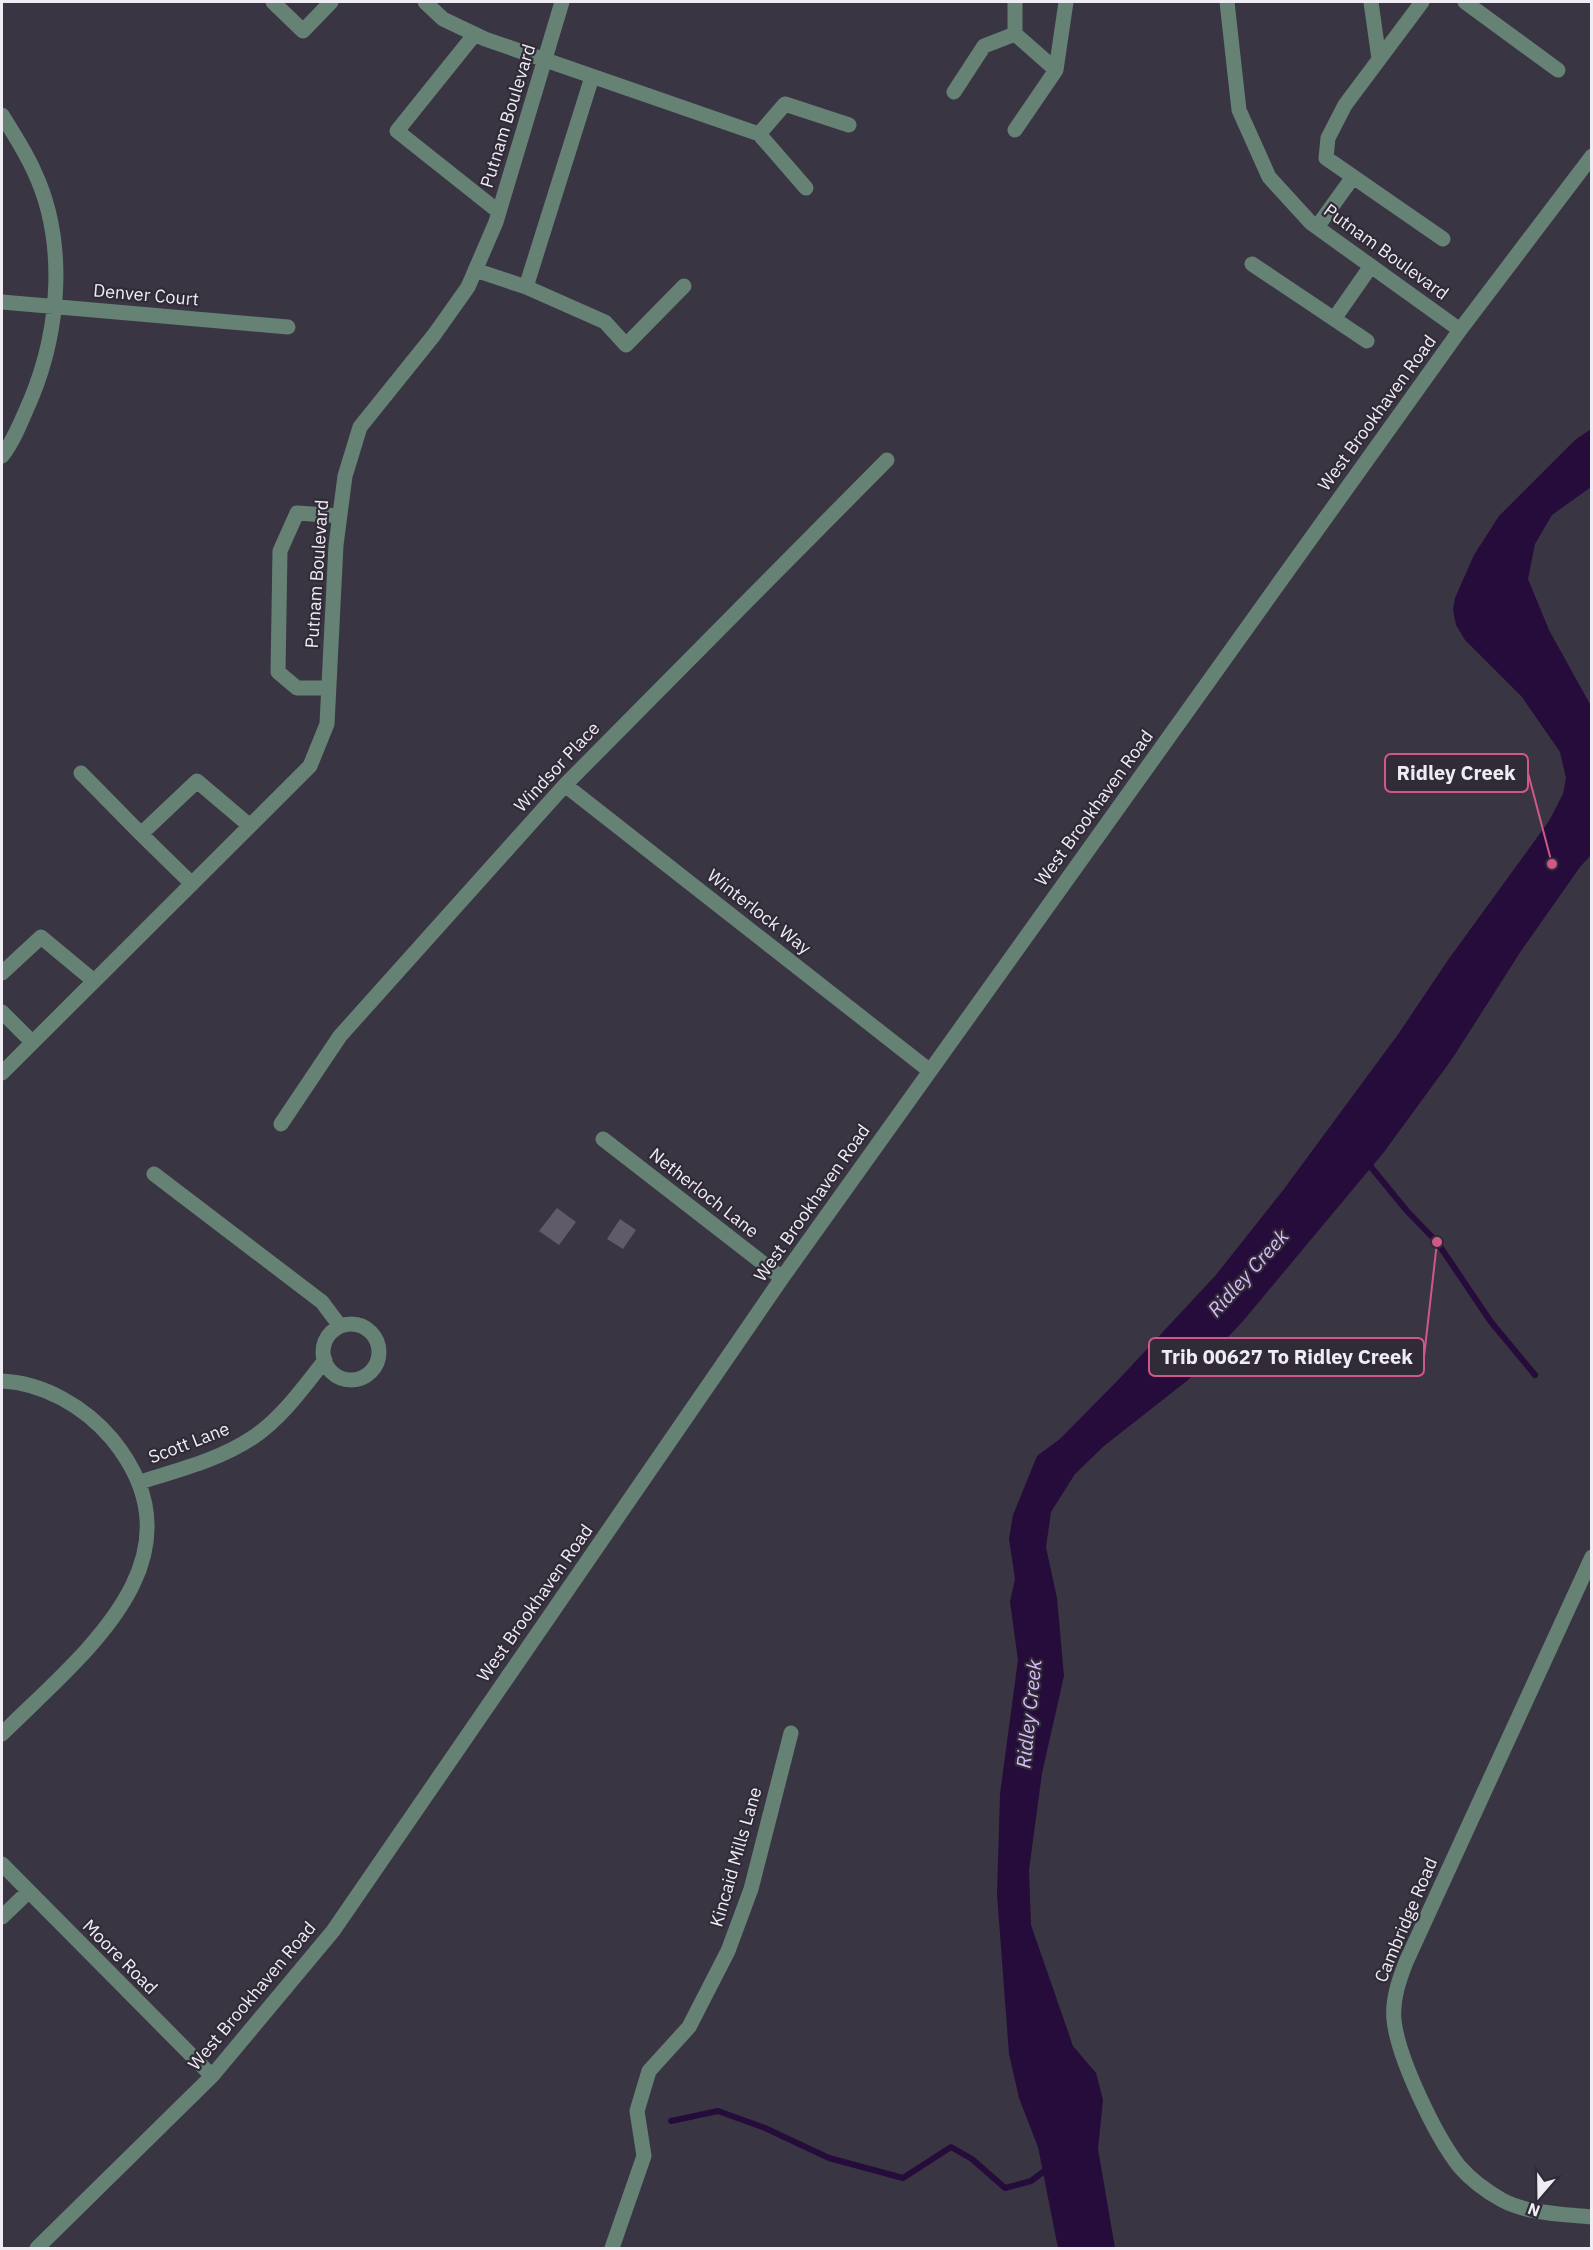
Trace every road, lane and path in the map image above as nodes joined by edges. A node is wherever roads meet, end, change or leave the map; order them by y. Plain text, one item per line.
1 (273, 2) edge
2 (331, 2) edge
3 (425, 2) edge
4 (562, 2) edge
5 (1015, 2) edge
6 (1066, 2) edge
7 (1227, 2) edge
8 (1371, 2) edge
9 (1422, 2) edge
10 (1468, 2) edge
11 (475, 34) junction
12 (1015, 34) junction
13 (1379, 59) junction
14 (545, 61) junction
15 (1056, 70) junction
16 (1558, 70) dead end
17 (592, 77) junction
18 (954, 92) dead end
19 (2, 115) edge
20 (849, 125) dead end
21 (1015, 130) dead end
22 (759, 134) junction
23 (1592, 156) edge
24 (1353, 177) junction
25 (806, 188) dead end
26 (499, 212) junction
27 (1317, 227) junction
28 (1443, 239) dead end
29 (1252, 264) dead end
30 (1371, 266) junction
31 (475, 270) junction
32 (526, 286) junction
33 (684, 286) dead end
34 (2, 302) edge
35 (56, 306) junction
36 (1334, 319) junction
37 (288, 327) dead end
38 (1460, 330) junction
39 (1367, 341) dead end
40 (2, 456) edge
41 (887, 460) dead end
42 (340, 516) junction
43 (329, 688) junction
44 (81, 773) dead end
45 (565, 784) junction
46 (250, 826) junction
47 (141, 834) junction
48 (192, 884) junction
49 (2, 973) edge
50 (94, 981) junction
51 (2, 1012) edge
52 (32, 1042) junction
53 (930, 1071) junction
54 (2, 1073) edge
55 (281, 1124) dead end
56 (603, 1139) dead end
57 (154, 1174) dead end
58 (782, 1278) junction
59 (340, 1326) junction
60 (325, 1360) junction
61 (2, 1381) edge
62 (140, 1482) junction
63 (1592, 1557) edge
64 (791, 1733) dead end
65 (2, 1734) edge
66 (2, 1864) edge
67 (27, 1893) junction
68 (2, 1917) edge
69 (212, 2076) junction
70 (1592, 2217) edge
71 (37, 2248) edge
72 (612, 2248) edge

1 - 2 street
3 - 11 street
4 - 14 street, Putnam Boulevard
5 - 12 street
6 - 15 street
7 - 27 street, Putnam Boulevard
8 - 13 street
9 - 13 street
10 - 16 street
11 - 14 street
11 - 26 street
12 - 15 street
12 - 18 street
13 - 24 street
14 - 17 street
14 - 26 street, Putnam Boulevard
15 - 21 street
17 - 22 street
17 - 32 street
19 - 35 street
20 - 22 street
22 - 25 street
23 - 38 street, West Brookhaven Road
24 - 27 street
24 - 28 street
26 - 31 street, Putnam Boulevard
27 - 30 street, Putnam Boulevard
29 - 36 street
30 - 36 street
30 - 38 street, Putnam Boulevard
31 - 32 street
31 - 42 street, Putnam Boulevard
32 - 33 street
34 - 35 street, Denver Court
35 - 37 street, Denver Court
35 - 40 street
36 - 39 street
38 - 53 street, West Brookhaven Road
41 - 45 street, Windsor Place
42 - 43 street, Putnam Boulevard
42 - 43 street
43 - 46 street, Putnam Boulevard
44 - 47 street
45 - 53 street, Winterlock Way
45 - 55 street, Windsor Place
46 - 47 street
46 - 48 street, Putnam Boulevard
47 - 48 street
48 - 50 street, Putnam Boulevard
49 - 50 street
50 - 52 street, Putnam Boulevard
51 - 52 street
52 - 54 street, Putnam Boulevard
53 - 58 street, West Brookhaven Road
56 - 58 street, Netherloch Lane
57 - 59 street
58 - 69 street, West Brookhaven Road
59 - 60 street, Scott Lane
59 - 60 street
60 - 62 street, Scott Lane
61 - 62 street, Scott Lane
62 - 65 street
63 - 70 street, Cambridge Road
64 - 72 street, Kincaid Mills Lane
66 - 67 street, Moore Road
67 - 68 street
67 - 69 street, Moore Road
69 - 71 street, West Brookhaven Road

